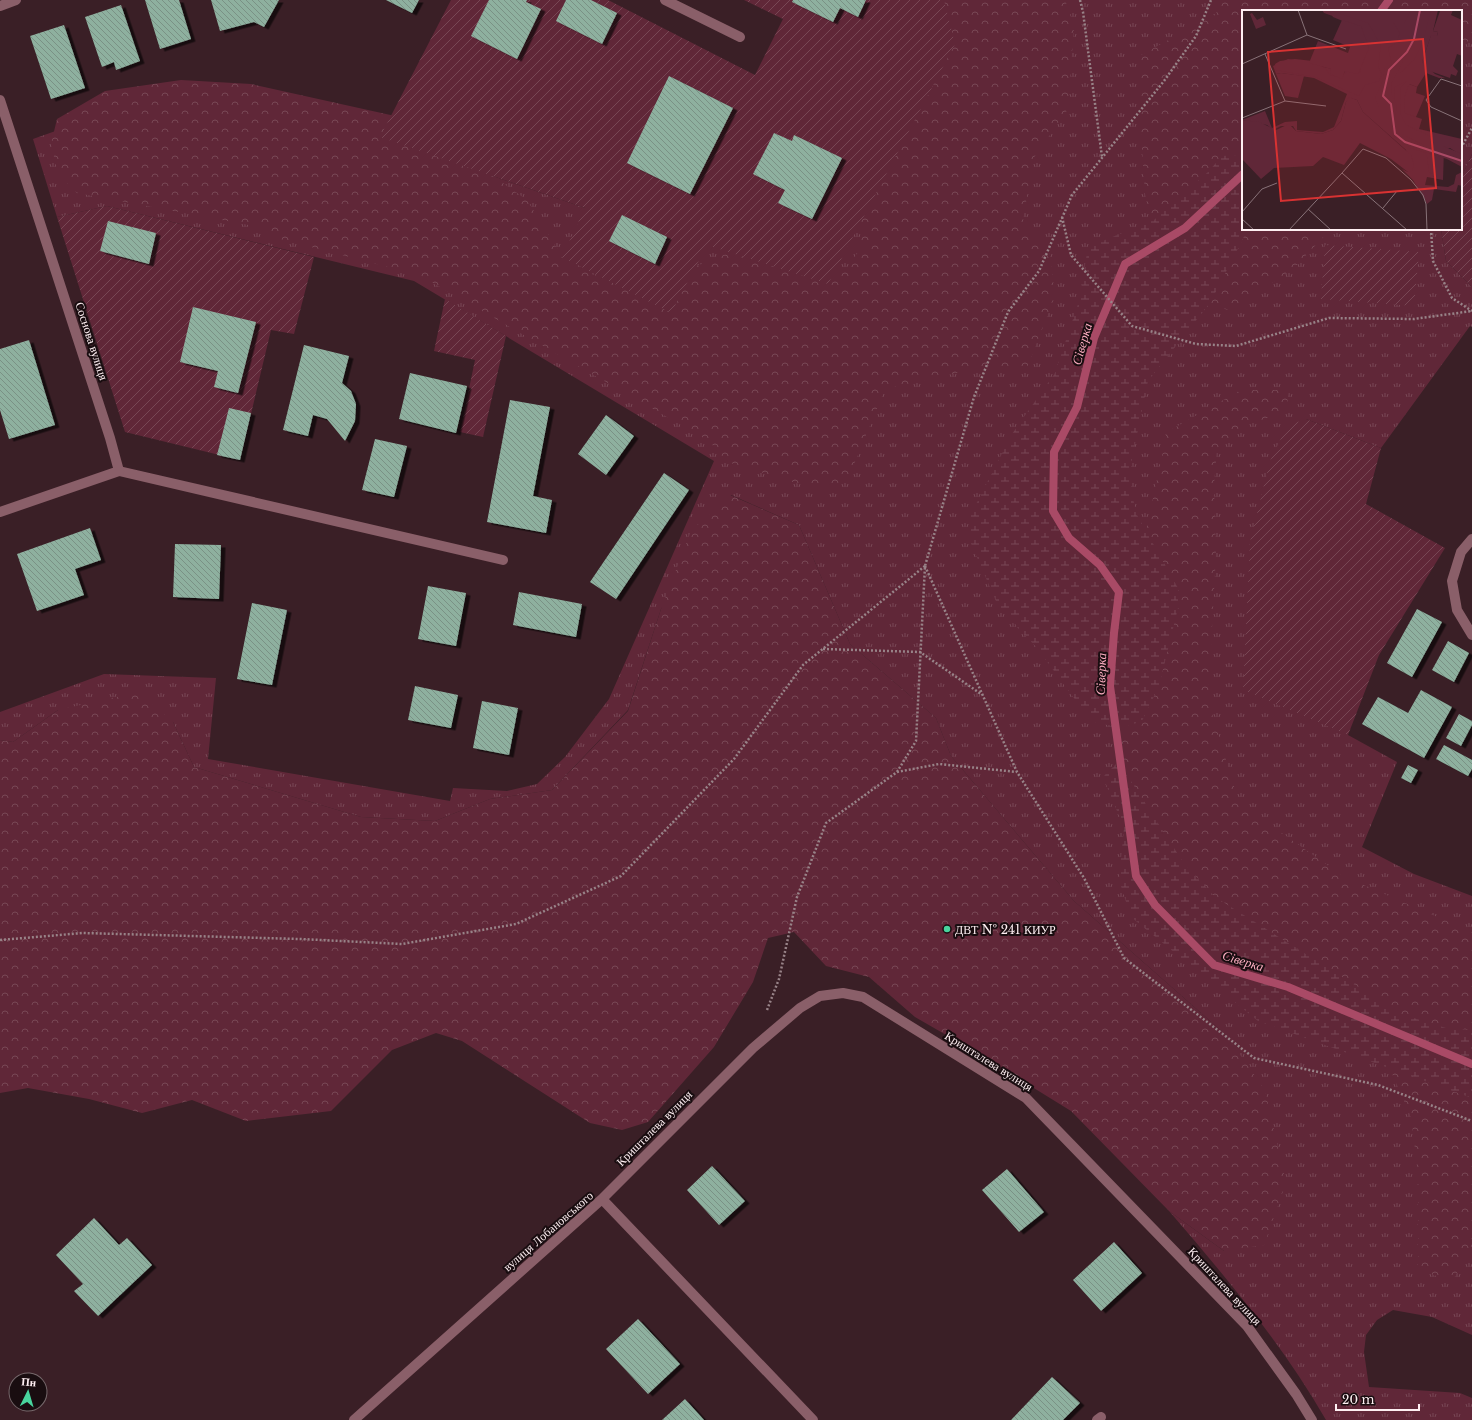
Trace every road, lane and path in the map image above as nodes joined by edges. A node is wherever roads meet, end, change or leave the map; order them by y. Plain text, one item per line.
1 (16, 0) edge
2 (665, 0) edge
3 (1080, 0) edge
4 (1211, 0) edge
5 (0, 6) edge
6 (740, 38) dead end
7 (0, 100) edge
8 (1472, 128) edge
9 (1462, 146) edge
10 (1102, 157) junction
11 (1062, 217) junction
12 (1431, 230) edge
13 (1472, 311) edge
14 (119, 471) junction
15 (0, 512) edge
16 (1472, 539) edge
17 (503, 560) dead end
18 (925, 566) junction
19 (1472, 635) edge
20 (823, 649) junction
21 (920, 652) junction
22 (982, 694) junction
23 (897, 772) junction
24 (1017, 772) junction
25 (0, 940) edge
26 (766, 1013) dead end
27 (1472, 1120) edge
28 (602, 1199) junction
29 (354, 1420) edge
30 (813, 1420) edge
31 (1312, 1420) edge

1 - 5 street
2 - 6 street
3 - 10 path
4 - 10 path
7 - 14 street, Соснова вулиця
8 - 9 path
10 - 11 path
11 - 13 path
11 - 18 path
12 - 13 path
14 - 15 street
14 - 17 street
16 - 19 street
18 - 20 path
18 - 21 path
18 - 22 path
20 - 21 path
20 - 25 path
21 - 22 path
21 - 23 path
22 - 24 path
23 - 24 path
23 - 26 path
24 - 27 path
28 - 29 street, вулиця Лобановського
28 - 30 street, вулиця Лобановського
28 - 31 street, Кришталева вулиця

